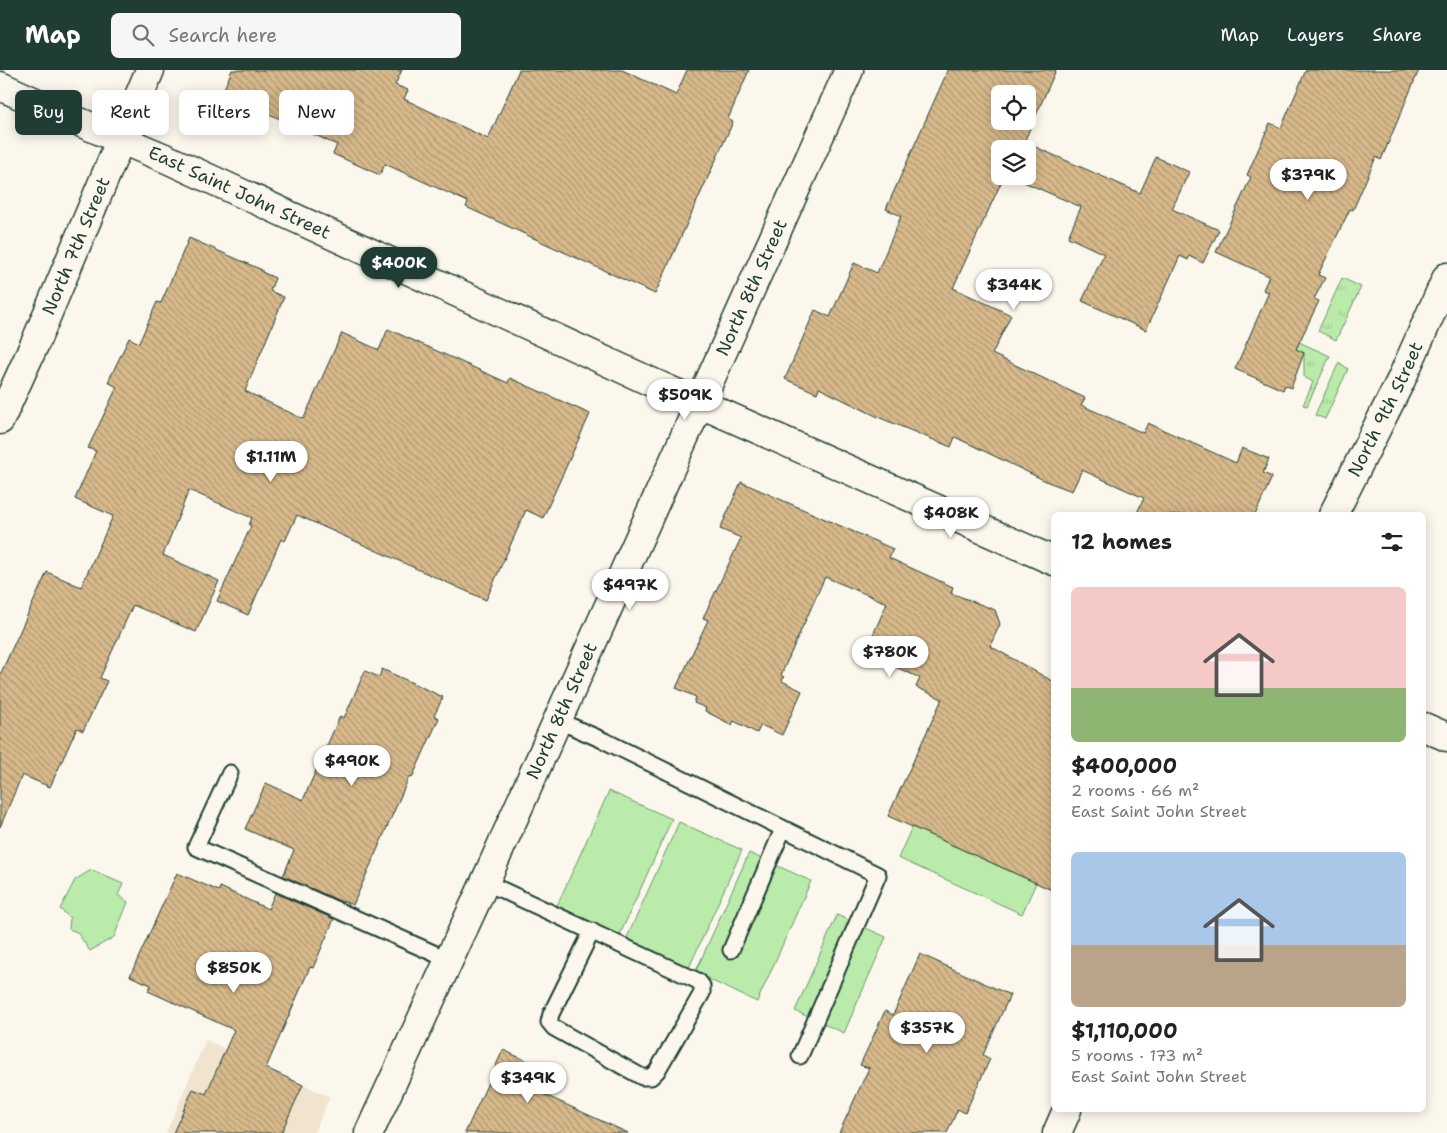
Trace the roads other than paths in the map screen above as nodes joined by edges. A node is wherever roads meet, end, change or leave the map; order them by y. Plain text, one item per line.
1 (150, 70) edge
2 (849, 70) edge
3 (0, 86) edge
4 (120, 139) junction
5 (1447, 277) edge
6 (8, 383) edge
7 (698, 403) junction
8 (0, 420) edge
9 (1335, 512) edge
10 (1051, 560) edge
11 (557, 720) junction
12 (1426, 728) edge
13 (1447, 737) edge
14 (230, 774) dead end
15 (782, 829) junction
16 (485, 882) junction
17 (592, 931) junction
18 (731, 950) dead end
19 (449, 960) junction
20 (800, 1056) dead end
21 (1066, 1112) edge
22 (369, 1133) edge
23 (1057, 1133) edge

1 - 4 street, North 7th Street
2 - 7 street, North 8th Street
3 - 4 street, East Saint John Street
4 - 6 street, North 7th Street
4 - 7 street, East Saint John Street
5 - 9 street, North 9th Street
6 - 8 street, North 7th Street
7 - 10 street, East Saint John Street
7 - 11 street, North 8th Street
11 - 15 lane
11 - 16 street, North 8th Street
12 - 13 street
14 - 19 lane
15 - 18 lane
15 - 20 lane
16 - 17 lane
16 - 19 street, North 8th Street
17 - 17 lane
19 - 22 street, North 8th Street
21 - 23 street

